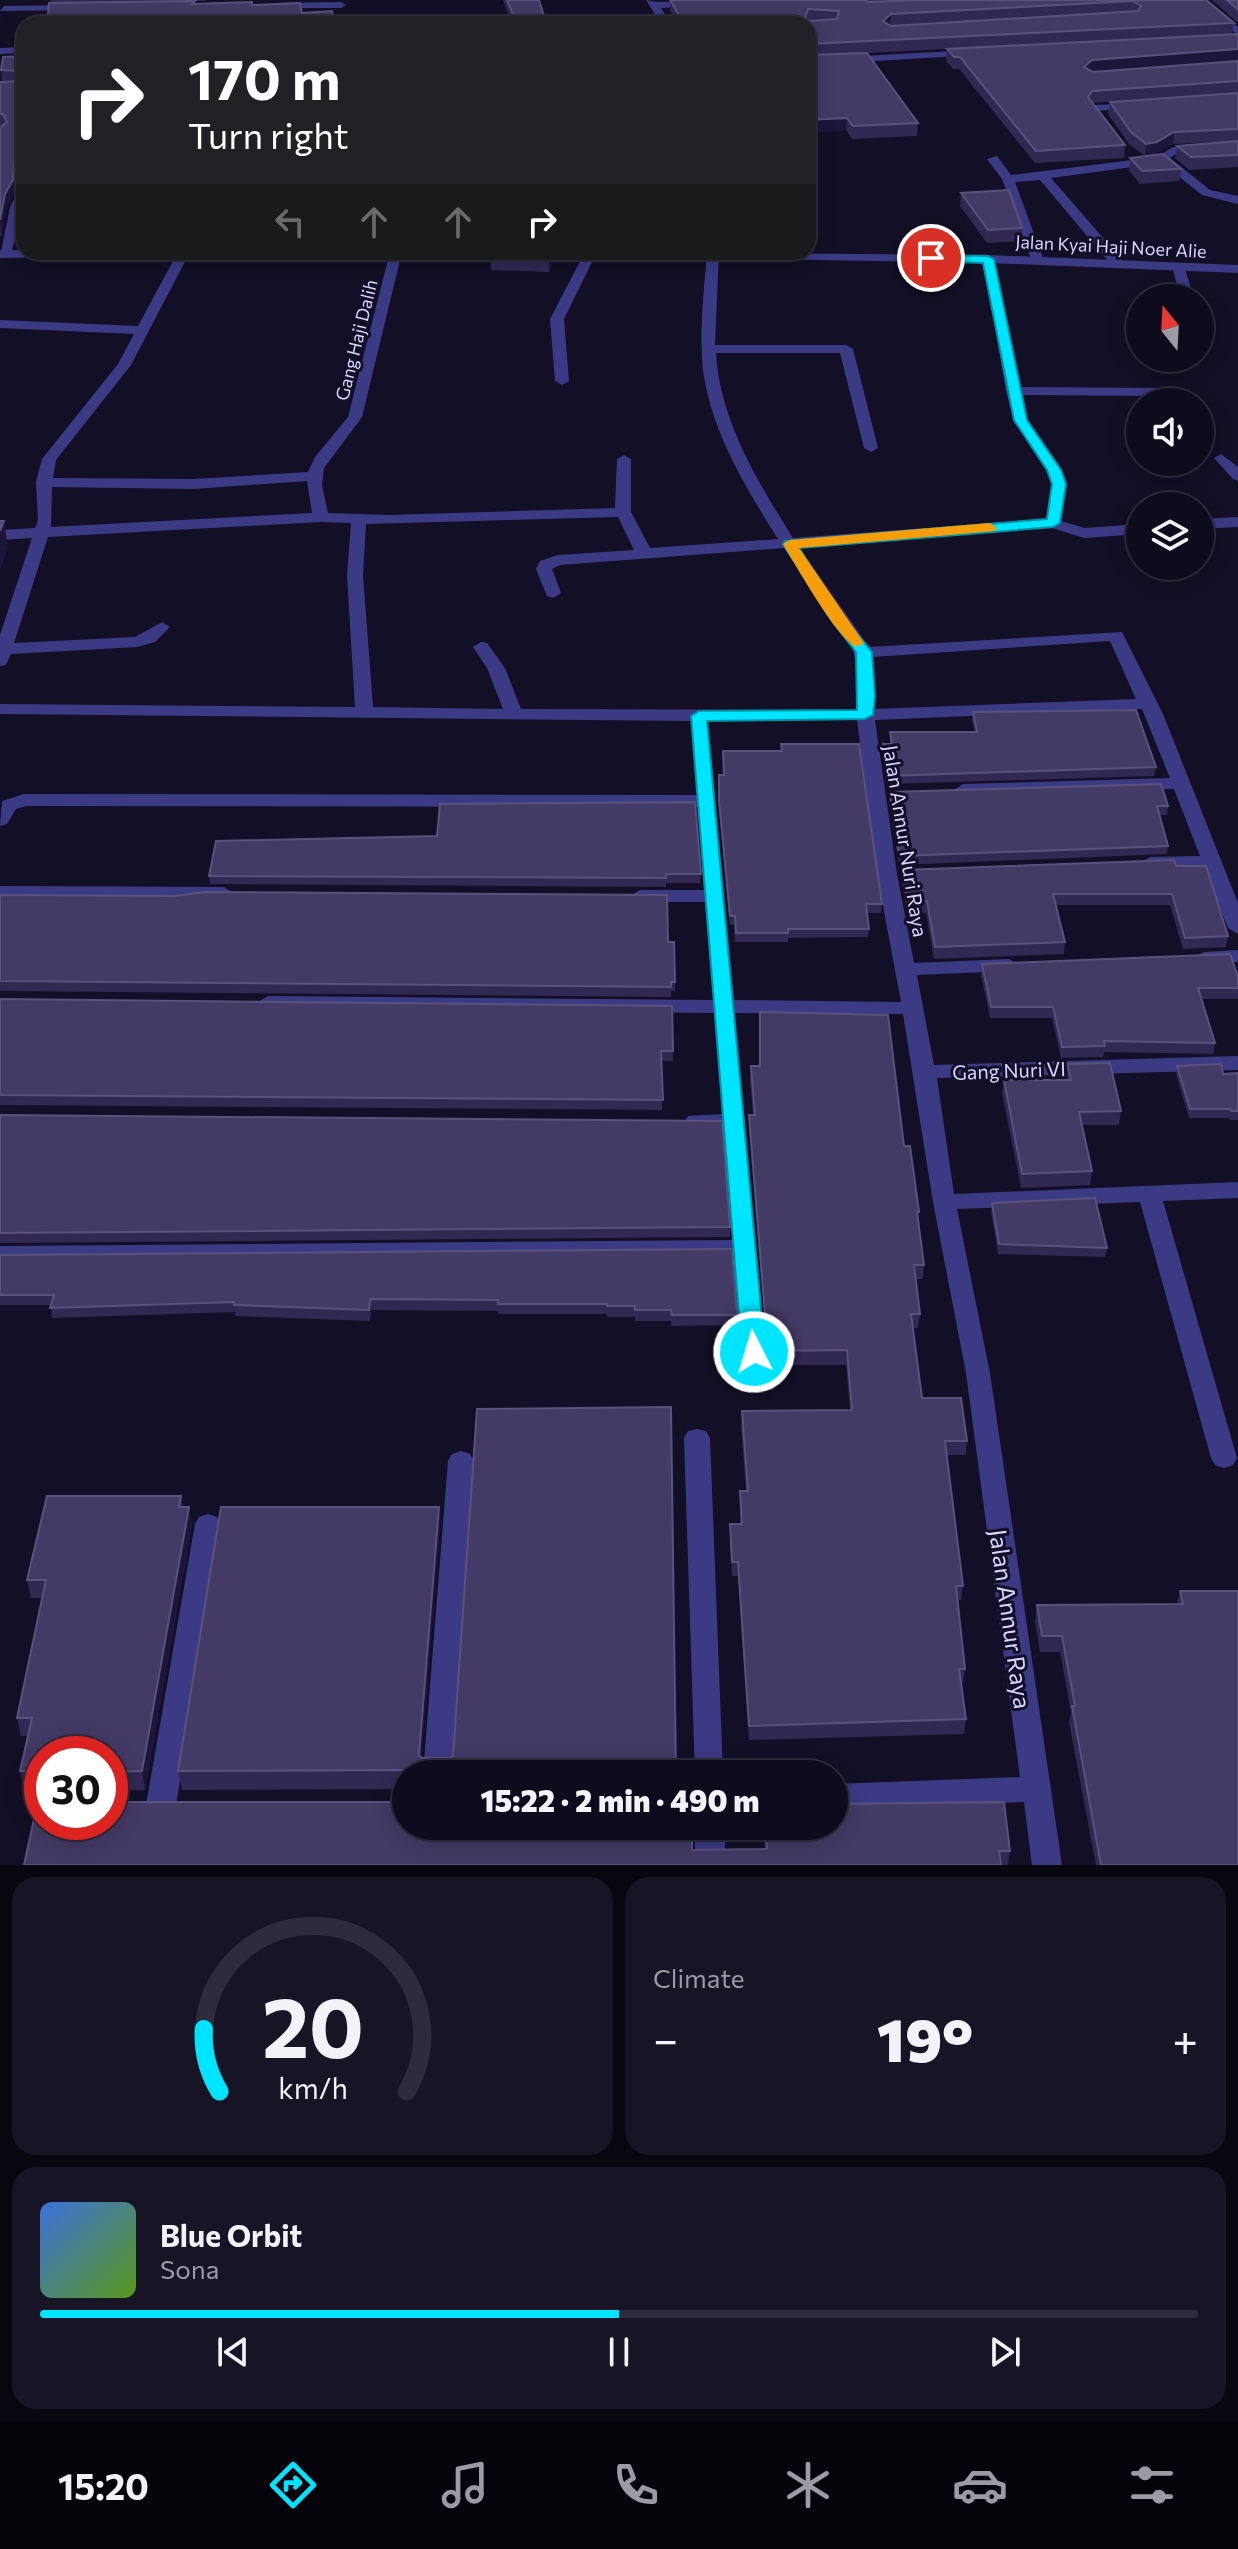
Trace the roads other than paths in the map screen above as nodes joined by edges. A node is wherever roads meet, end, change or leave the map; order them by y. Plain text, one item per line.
1 (744, 0) edge
2 (340, 2) edge
3 (652, 2) edge
4 (1205, 3) edge
5 (264, 6) edge
6 (81, 8) edge
7 (6, 9) edge
8 (1238, 32) edge
9 (1238, 40) edge
10 (1222, 41) edge
11 (990, 52) edge
12 (816, 61) edge
13 (1142, 105) edge
14 (1098, 112) edge
15 (1238, 147) edge
16 (1123, 148) edge
17 (993, 159) dead end
18 (1164, 159) junction
19 (1141, 162) junction
20 (1043, 176) junction
21 (1008, 179) junction
22 (1238, 200) edge
23 (16, 207) edge
24 (2, 254) edge
25 (816, 256) edge
26 (988, 259) junction
27 (179, 260) edge
28 (394, 260) edge
29 (587, 260) edge
30 (713, 260) edge
31 (1038, 261) junction
32 (1119, 265) junction
33 (1179, 269) junction
34 (1238, 269) edge
35 (1183, 284) edge
36 (0, 324) edge
37 (140, 330) junction
38 (710, 349) junction
39 (562, 381) dead end
40 (1013, 391) junction
41 (1126, 392) edge
42 (871, 448) dead end
43 (1221, 458) dead end
44 (624, 459) dead end
45 (314, 476) junction
46 (1238, 476) edge
47 (44, 482) junction
48 (623, 512) junction
49 (321, 517) junction
50 (359, 519) junction
51 (1238, 522) edge
52 (1053, 523) junction
53 (1214, 523) edge
54 (1126, 530) edge
55 (0, 535) edge
56 (38, 535) junction
57 (790, 544) junction
58 (645, 555) junction
59 (553, 593) dead end
60 (162, 627) dead end
61 (3, 646) edge
62 (481, 647) dead end
63 (864, 652) junction
64 (1147, 704) junction
65 (0, 709) edge
66 (364, 711) junction
67 (513, 712) junction
68 (865, 715) junction
69 (699, 716) junction
70 (1180, 783) junction
71 (936, 791) edge
72 (0, 799) edge
73 (24, 800) junction
74 (706, 801) junction
75 (0, 820) edge
76 (1214, 861) junction
77 (1136, 864) edge
78 (0, 892) edge
79 (238, 893) edge
80 (619, 896) edge
81 (714, 896) junction
82 (1238, 928) edge
83 (1238, 956) edge
84 (1190, 958) edge
85 (1032, 964) edge
86 (905, 969) junction
87 (252, 1002) edge
88 (724, 1004) junction
89 (912, 1008) junction
90 (1238, 1063) edge
91 (925, 1072) junction
92 (669, 1121) edge
93 (733, 1121) junction
94 (1238, 1190) edge
95 (1150, 1195) junction
96 (944, 1202) junction
97 (744, 1248) junction
98 (0, 1254) edge
99 (754, 1352) dead end
100 (978, 1373) joint
101 (697, 1438) dead end
102 (1224, 1458) dead end
103 (461, 1461) dead end
104 (208, 1524) dead end
105 (438, 1760) edge
106 (708, 1760) edge
107 (1035, 1789) junction
108 (848, 1796) edge
109 (192, 1805) edge
110 (710, 1840) edge
111 (710, 1865) edge
112 (1047, 1865) edge

1 - 3 street
2 - 5 street
4 - 8 street
6 - 7 street
9 - 10 street
11 - 12 street
13 - 14 street
15 - 18 street
16 - 19 street
17 - 21 street
18 - 19 street
18 - 22 street
19 - 20 street
20 - 21 street
20 - 32 street
21 - 31 street
23 - 24 street
25 - 26 street, Jalan Kyai Haji Noer Alie
26 - 31 street, Jalan Kyai Haji Noer Alie
26 - 40 street
27 - 37 street
28 - 45 street, Gang Haji Dalih
29 - 39 street
30 - 38 street
31 - 32 street, Jalan Kyai Haji Noer Alie
32 - 33 street, Jalan Kyai Haji Noer Alie
33 - 34 street, Jalan Kyai Haji Noer Alie
33 - 35 street
36 - 37 street
37 - 47 street
38 - 42 street
38 - 57 street
40 - 41 street
40 - 52 street
43 - 46 street
44 - 48 street
45 - 47 street
45 - 49 street
47 - 56 street
48 - 50 street
48 - 58 street
49 - 50 street
49 - 56 street
50 - 66 street
51 - 53 street
52 - 54 street
52 - 57 street
55 - 56 street
56 - 61 street
57 - 58 street
57 - 63 street
58 - 59 street
60 - 61 street
62 - 67 street
63 - 64 street
63 - 68 street, Jalan Annur Nuri Raya
64 - 68 street
64 - 70 street
65 - 66 street
66 - 67 street
67 - 69 street
68 - 69 street
68 - 86 street, Jalan Annur Nuri Raya
69 - 74 street
70 - 71 street
70 - 76 street
72 - 73 street
73 - 74 street
73 - 75 street
74 - 81 street
76 - 77 street
76 - 82 street
78 - 79 street
80 - 81 street
81 - 88 street
83 - 84 street
85 - 86 street
86 - 89 street, Jalan Annur Nuri Raya
87 - 88 street
88 - 89 street
88 - 93 street
89 - 91 street, Jalan Annur Nuri Raya
90 - 91 street, Gang Nuri VI
91 - 96 street, Jalan Annur Nuri Raya
92 - 93 street
93 - 97 street
94 - 95 street
95 - 96 street
95 - 102 street
96 - 100 street, Jalan Annur Nuri Raya
97 - 98 street
97 - 99 street
100 - 107 street, Jalan Annur Raya
101 - 106 street
103 - 105 street
104 - 109 street
107 - 108 street
107 - 112 street, Jalan Annur Raya
110 - 111 street

